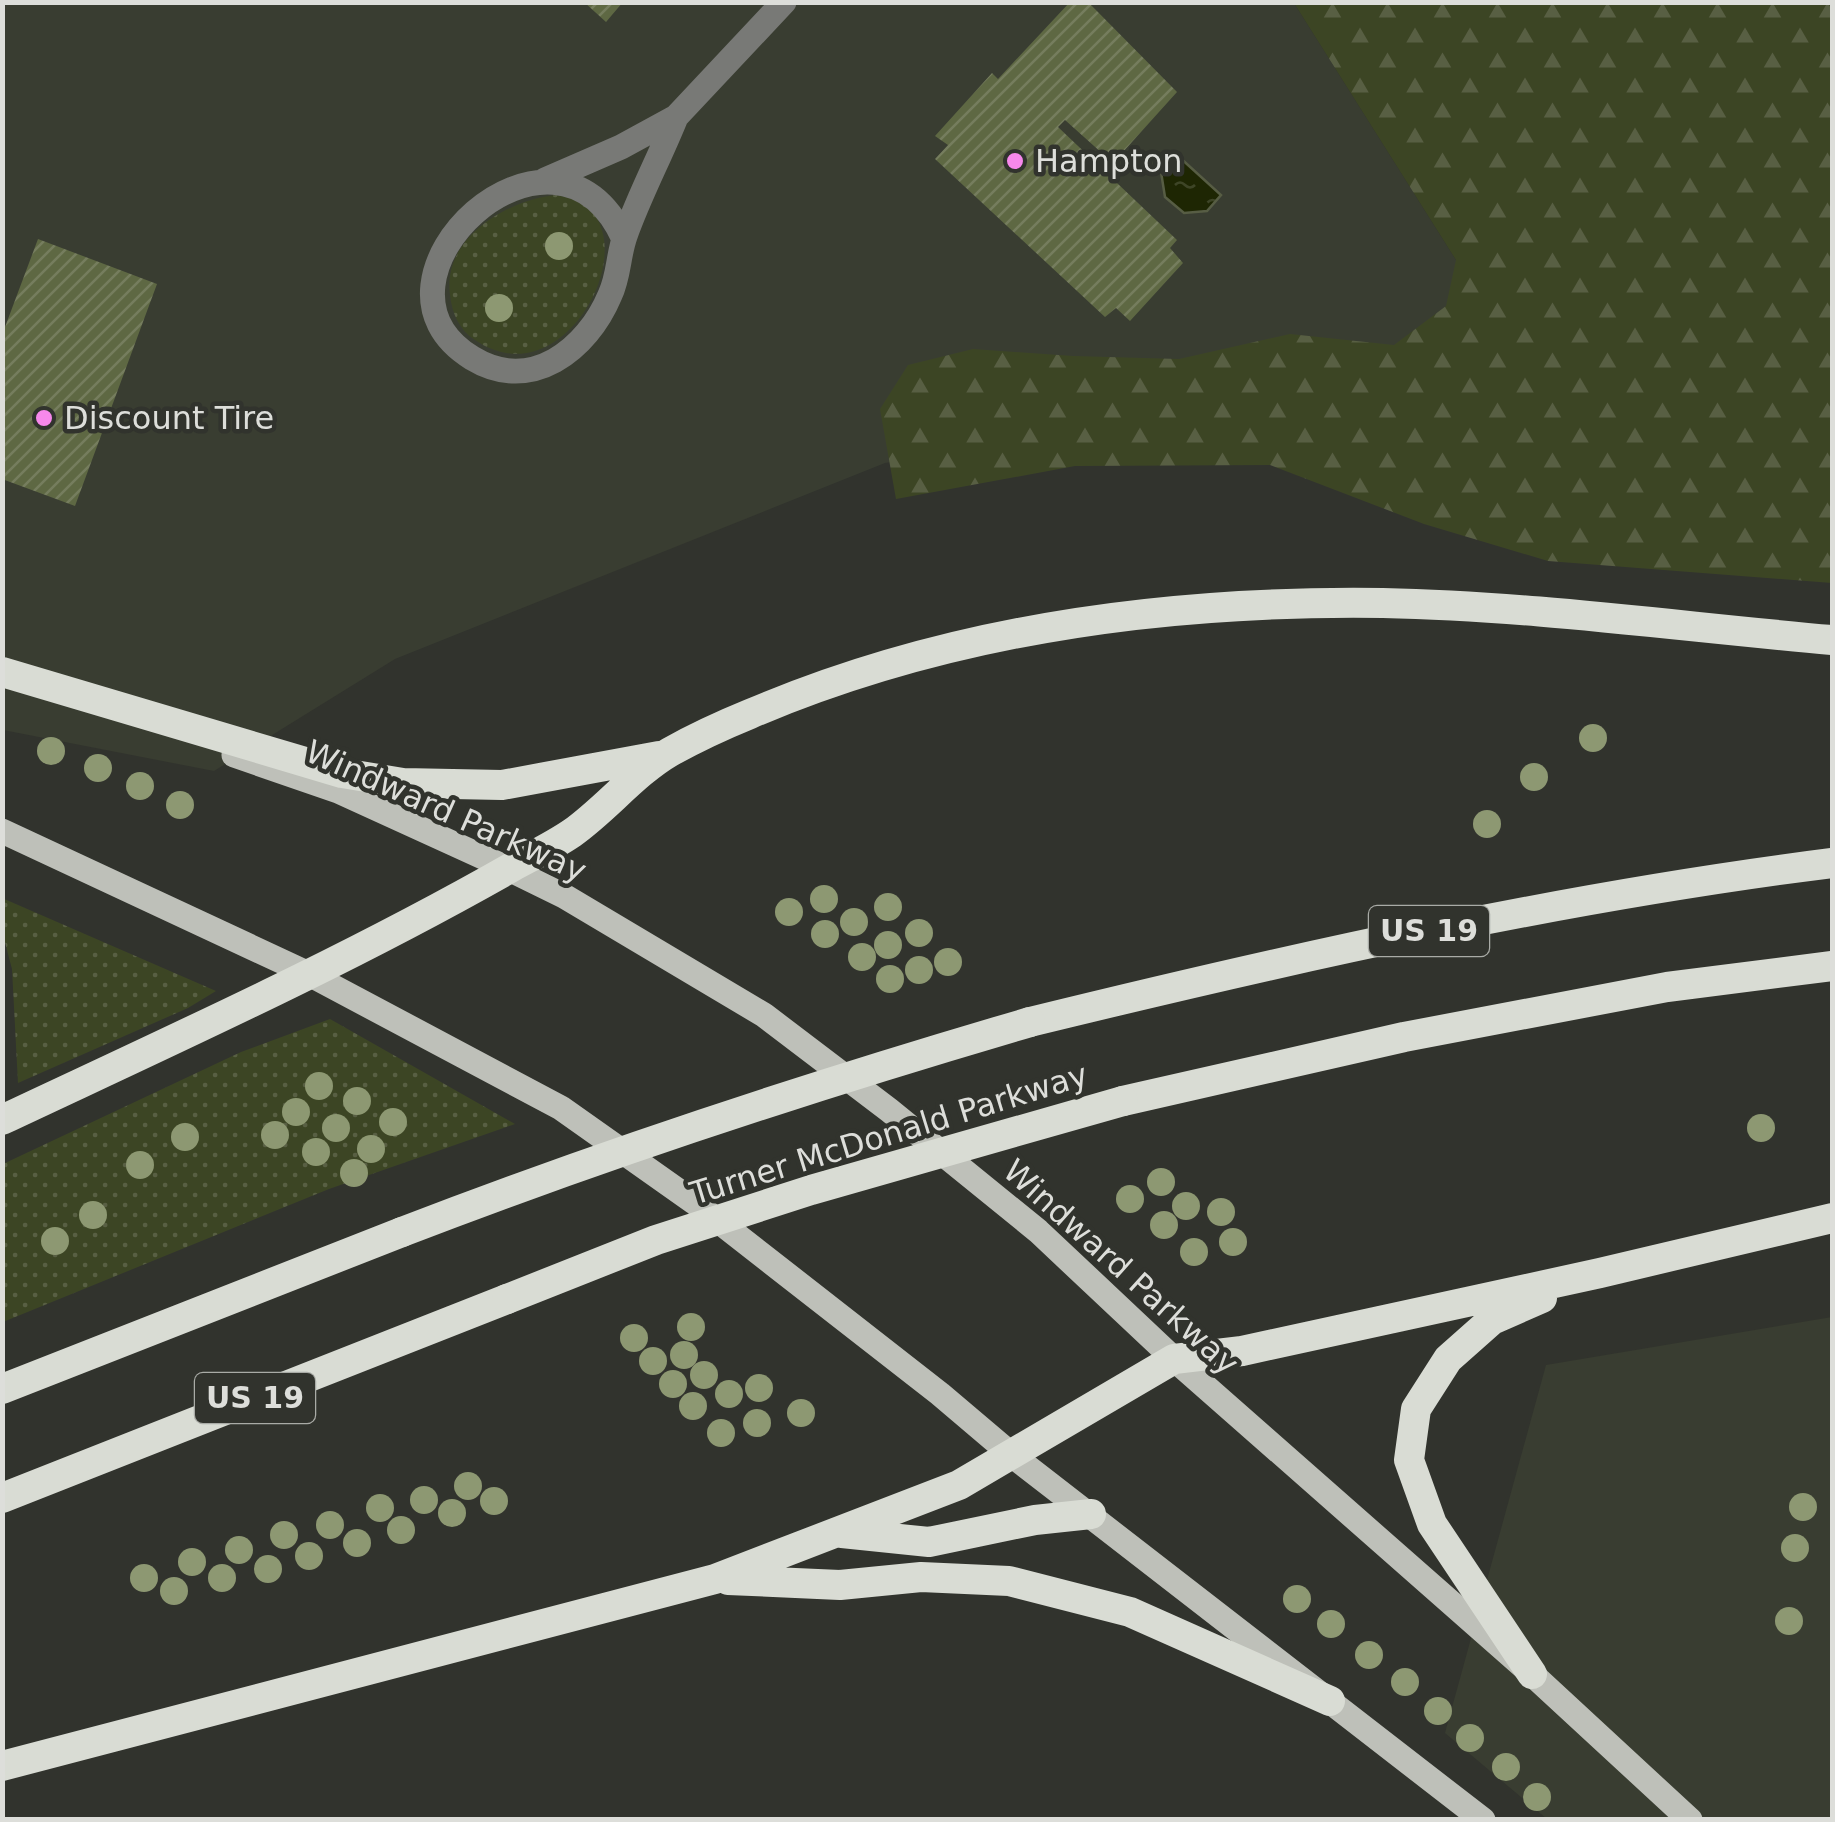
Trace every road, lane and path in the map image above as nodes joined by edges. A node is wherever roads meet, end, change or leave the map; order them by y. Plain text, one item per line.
1 (784, 2) edge
2 (676, 117) junction
3 (545, 180) junction
4 (624, 239) junction
5 (1832, 640) edge
6 (2, 673) edge
7 (667, 754) junction
8 (2, 832) edge
9 (1832, 863) edge
10 (509, 869) junction
11 (1832, 966) edge
12 (311, 974) junction
13 (2, 1120) edge
14 (1832, 1218) edge
15 (1600, 1273) junction
16 (1174, 1358) junction
17 (2, 1389) edge
18 (1013, 1456) junction
19 (2, 1498) edge
20 (1091, 1514) junction
21 (834, 1532) junction
22 (715, 1579) junction
23 (1532, 1674) junction
24 (1330, 1701) junction
25 (2, 1766) edge
26 (1483, 1820) edge
27 (1690, 1820) edge

1 - 2 street
2 - 3 street
2 - 4 street
3 - 4 street
3 - 4 street
5 - 7 highway
6 - 7 highway
6 - 10 main road, Windward Parkway
7 - 10 highway
8 - 12 main road
9 - 17 highway, Turner McDonald Parkway / US 19, bridge
10 - 12 highway
10 - 16 main road, Windward Parkway
11 - 19 highway, Turner McDonald Parkway / US 19, bridge
12 - 13 highway
12 - 18 main road
14 - 15 highway
15 - 16 highway
15 - 23 highway
16 - 18 highway
16 - 23 main road, Windward Parkway
18 - 20 main road
18 - 21 highway
20 - 21 highway
20 - 24 main road
21 - 22 highway
22 - 24 highway
22 - 25 highway
23 - 27 main road, Windward Parkway
24 - 26 main road

